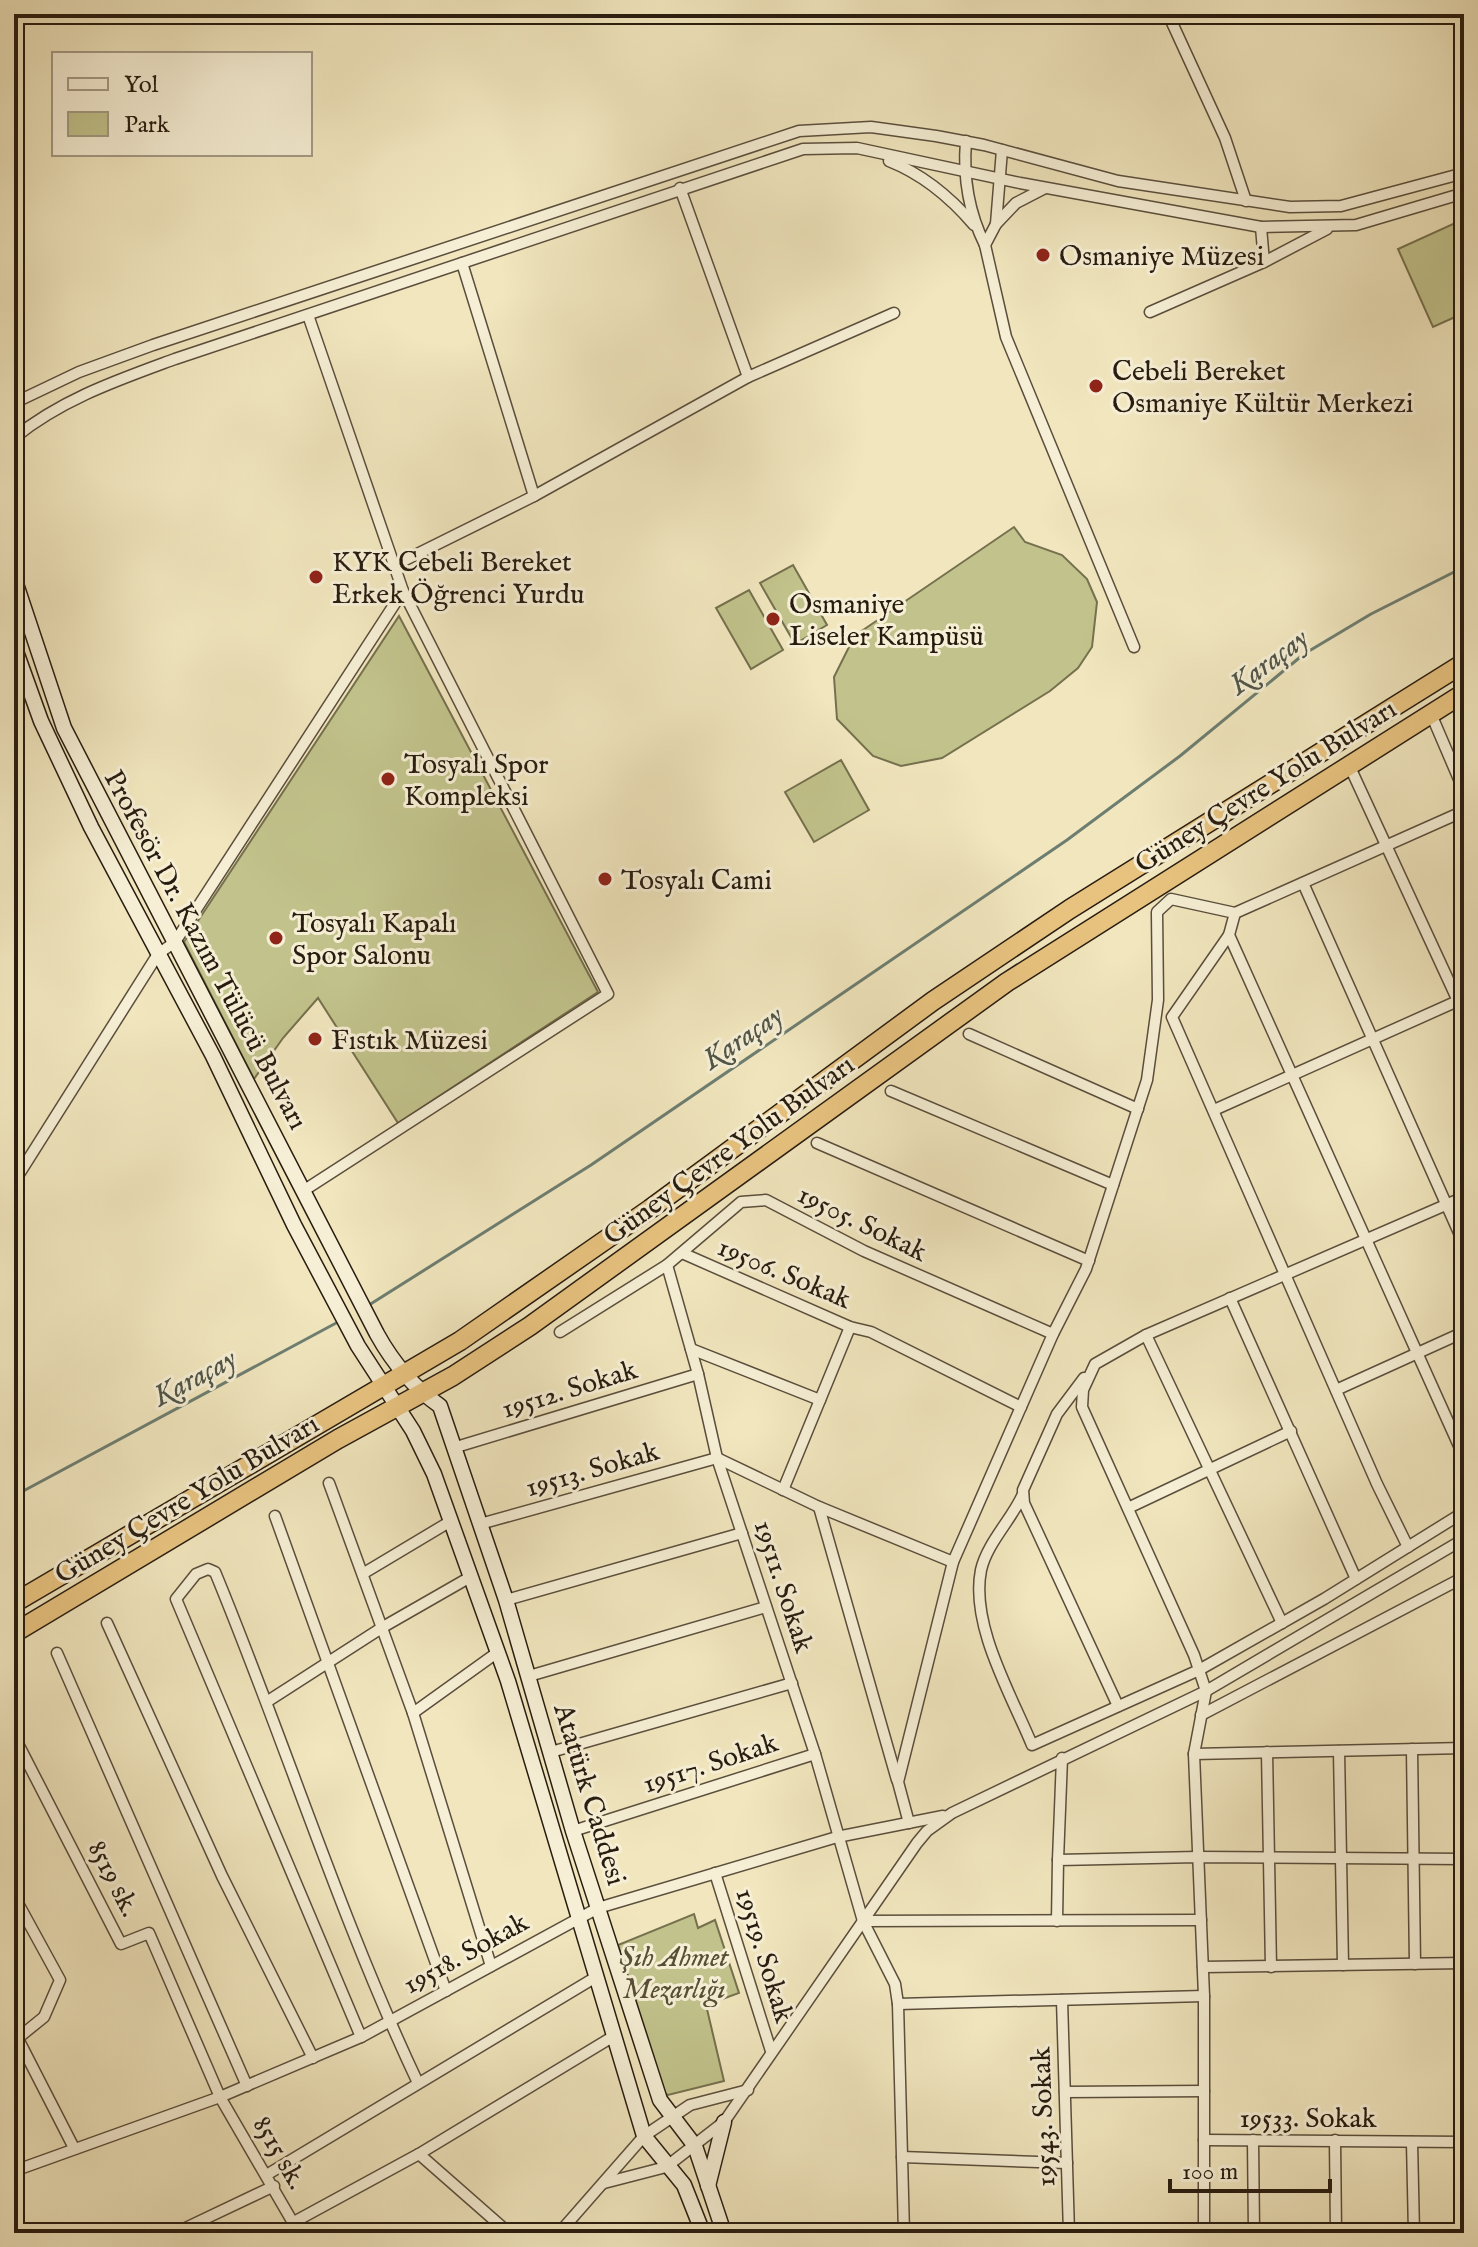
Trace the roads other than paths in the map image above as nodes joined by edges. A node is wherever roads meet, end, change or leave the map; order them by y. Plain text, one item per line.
1 (1168, 14) edge
2 (966, 141) junction
3 (857, 148) junction
4 (1002, 150) junction
5 (963, 172) junction
6 (1464, 173) edge
7 (998, 179) junction
8 (680, 188) junction
9 (1045, 188) junction
10 (1464, 193) edge
11 (1246, 201) junction
12 (996, 224) junction
13 (1261, 227) junction
14 (1330, 228) junction
15 (977, 229) junction
16 (985, 245) junction
17 (1264, 262) junction
18 (462, 263) junction
19 (1150, 312) dead end
20 (894, 313) dead end
21 (308, 315) junction
22 (748, 377) junction
23 (14, 403) edge
24 (14, 438) edge
25 (534, 496) junction
26 (393, 566) junction
27 (14, 578) edge
28 (403, 591) junction
29 (14, 646) edge
30 (1134, 647) dead end
31 (1464, 663) edge
32 (1464, 693) edge
33 (1431, 714) junction
34 (1349, 765) junction
35 (1464, 791) edge
36 (1464, 811) edge
37 (1387, 846) junction
38 (1303, 883) junction
39 (1235, 913) junction
40 (1229, 935) junction
41 (175, 942) junction
42 (158, 954) junction
43 (1461, 1000) edge
44 (1464, 1014) edge
45 (969, 1034) dead end
46 (1372, 1040) junction
47 (1292, 1075) junction
48 (891, 1091) dead end
49 (1138, 1109) junction
50 (1214, 1110) junction
51 (817, 1143) dead end
52 (14, 1182) edge
53 (1113, 1185) junction
54 (303, 1191) junction
55 (1464, 1197) edge
56 (1446, 1204) junction
57 (1368, 1238) junction
58 (1464, 1244) edge
59 (682, 1253) junction
60 (1089, 1261) junction
61 (667, 1265) junction
62 (1286, 1274) junction
63 (1230, 1298) junction
64 (850, 1327) junction
65 (560, 1332) dead end
66 (1464, 1332) edge
67 (1053, 1334) junction
68 (1146, 1335) junction
69 (691, 1349) junction
70 (1417, 1353) junction
71 (1095, 1364) junction
72 (405, 1374) junction
73 (698, 1374) junction
74 (382, 1386) junction
75 (1336, 1390) junction
76 (422, 1393) junction
77 (820, 1400) junction
78 (399, 1407) junction
79 (1021, 1407) junction
80 (1291, 1431) junction
81 (453, 1448) junction
82 (1464, 1457) edge
83 (717, 1458) junction
84 (1210, 1469) junction
85 (329, 1483) dead end
86 (783, 1490) junction
87 (1023, 1494) junction
88 (819, 1507) junction
89 (1128, 1508) junction
90 (1464, 1512) edge
91 (275, 1516) dead end
92 (451, 1521) junction
93 (480, 1524) junction
94 (742, 1533) junction
95 (1464, 1539) edge
96 (1408, 1547) junction
97 (953, 1562) junction
98 (364, 1573) junction
99 (472, 1576) junction
100 (1464, 1577) edge
101 (1356, 1579) junction
102 (506, 1600) junction
103 (14, 1603) edge
104 (766, 1607) junction
105 (107, 1623) dead end
106 (1282, 1623) junction
107 (1324, 1624) junction
108 (383, 1627) junction
109 (14, 1633) edge
110 (1333, 1646) junction
111 (498, 1652) junction
112 (57, 1653) dead end
113 (328, 1662) junction
114 (1199, 1670) junction
115 (529, 1676) junction
116 (792, 1683) junction
117 (1206, 1691) junction
118 (268, 1701) junction
119 (1118, 1706) junction
120 (413, 1713) junction
121 (1201, 1715) junction
122 (14, 1736) edge
123 (1464, 1748) edge
124 (1412, 1749) junction
125 (1339, 1751) junction
126 (551, 1752) junction
127 (1267, 1752) junction
128 (815, 1754) junction
129 (1194, 1754) junction
130 (1062, 1758) junction
131 (898, 1782) junction
132 (952, 1813) junction
133 (914, 1822) junction
134 (573, 1831) junction
135 (927, 1831) junction
136 (837, 1837) junction
137 (1198, 1857) junction
138 (1268, 1858) junction
139 (1340, 1858) junction
140 (1414, 1858) junction
141 (1464, 1859) edge
142 (1058, 1860) junction
143 (715, 1873) junction
144 (14, 1896) edge
145 (598, 1908) junction
146 (577, 1916) junction
147 (1201, 1920) junction
148 (863, 1921) junction
149 (1057, 1921) junction
150 (1464, 1963) edge
151 (1415, 1964) junction
152 (1343, 1965) junction
153 (491, 1966) junction
154 (1203, 1967) junction
155 (1271, 1967) junction
156 (596, 1977) junction
157 (446, 1991) junction
158 (1204, 1996) junction
159 (1062, 2000) junction
160 (898, 2004) junction
161 (389, 2023) junction
162 (16, 2034) edge
163 (614, 2036) junction
164 (361, 2037) junction
165 (771, 2051) junction
166 (313, 2058) junction
167 (418, 2083) junction
168 (247, 2086) junction
169 (748, 2090) junction
170 (1204, 2091) junction
171 (1065, 2092) junction
172 (220, 2097) junction
173 (672, 2116) junction
174 (724, 2122) junction
175 (644, 2136) junction
176 (1204, 2140) junction
177 (1253, 2140) junction
178 (1335, 2140) junction
179 (1412, 2142) junction
180 (1464, 2142) edge
181 (695, 2146) junction
182 (74, 2148) junction
183 (419, 2154) junction
184 (902, 2157) junction
185 (1067, 2163) junction
186 (666, 2167) junction
187 (14, 2171) edge
188 (268, 2174) junction
189 (604, 2183) junction
190 (274, 2186) junction
191 (708, 2186) junction
192 (296, 2228) edge
193 (175, 2233) edge
194 (509, 2233) edge
195 (559, 2233) edge
196 (703, 2233) edge
197 (724, 2233) edge
198 (904, 2233) edge
199 (1069, 2233) edge
200 (1204, 2233) edge
201 (1254, 2233) edge
202 (1336, 2233) edge
203 (1414, 2233) edge

1 - 11 street
2 - 4 street
2 - 5 street
2 - 23 street
3 - 5 street
3 - 8 street
3 - 15 street
4 - 7 street
4 - 11 street
5 - 7 street
5 - 15 street
6 - 11 street
7 - 9 street
7 - 12 street
8 - 18 street
8 - 22 street
9 - 12 street
9 - 13 street
10 - 14 street
12 - 16 street
13 - 14 street
13 - 17 street
14 - 17 street
15 - 16 street
16 - 30 street
17 - 19 street
18 - 21 street
18 - 25 street
20 - 22 street
21 - 24 street
21 - 26 street
22 - 25 street
25 - 26 street
26 - 28 street
27 - 41 street, Profesör Dr. Kazım Tülücü Bulvarı
28 - 41 street
28 - 54 street
29 - 42 street, Profesör Dr. Kazım Tülücü Bulvarı
31 - 72 highway, Güney Çevre Yolu Bulvarı
32 - 33 highway, Güney Çevre Yolu Bulvarı
33 - 34 highway, Güney Çevre Yolu Bulvarı
33 - 35 street
34 - 37 street
34 - 76 highway, Güney Çevre Yolu Bulvarı
36 - 37 street
37 - 38 street
37 - 43 street
38 - 39 street
38 - 46 street
39 - 40 street
39 - 49 street
40 - 47 street
40 - 50 street
41 - 42 street
41 - 54 street, Profesör Dr. Kazım Tülücü Bulvarı
42 - 52 street
42 - 74 street, Profesör Dr. Kazım Tülücü Bulvarı
43 - 44 street
43 - 46 street
45 - 49 street
46 - 47 street
46 - 56 street
47 - 50 street
47 - 57 street
48 - 53 street
49 - 53 street
50 - 62 street
51 - 60 street
53 - 60 street
54 - 72 street, Profesör Dr. Kazım Tülücü Bulvarı
55 - 56 street
56 - 57 street
56 - 58 street
57 - 62 street
57 - 70 street
59 - 61 street, 19505. Sokak
59 - 64 street, 19506. Sokak
59 - 67 street, 19505. Sokak
60 - 67 street
61 - 65 street, 19505. Sokak
61 - 69 street, 19511. Sokak
62 - 63 street
62 - 75 street
63 - 68 street
63 - 80 street
64 - 77 street
64 - 79 street, 19506. Sokak
66 - 70 street
67 - 79 street
68 - 71 street
68 - 84 street
69 - 73 street, 19511. Sokak
69 - 77 street
70 - 75 street
70 - 82 street
71 - 87 street
71 - 89 street
72 - 74 highway, Güney Çevre Yolu Bulvarı
72 - 76 street, Atatürk Caddesi
73 - 81 street, 19512. Sokak
73 - 83 street, 19511. Sokak
74 - 78 street, Atatürk Caddesi
74 - 103 highway, Güney Çevre Yolu Bulvarı
75 - 96 street
76 - 78 highway, Güney Çevre Yolu Bulvarı
76 - 81 street, Atatürk Caddesi
77 - 86 street
78 - 92 street, Atatürk Caddesi
78 - 109 highway, Güney Çevre Yolu Bulvarı
79 - 97 street
80 - 84 street
80 - 101 street
81 - 93 street, Atatürk Caddesi
83 - 86 street
83 - 93 street, 19513. Sokak
83 - 94 street, 19511. Sokak
84 - 89 street
84 - 106 street
85 - 98 street
86 - 88 street
87 - 119 street
87 - 119 street
88 - 97 street
88 - 131 street
89 - 114 street
90 - 96 street
91 - 113 street
92 - 98 street
92 - 99 street, Atatürk Caddesi
93 - 102 street, Atatürk Caddesi
94 - 102 street
94 - 104 street, 19511. Sokak
95 - 107 street
96 - 101 street
97 - 131 street
98 - 108 street
99 - 108 street
99 - 111 street, Atatürk Caddesi
100 - 110 street
101 - 106 street
102 - 115 street, Atatürk Caddesi
104 - 115 street
104 - 116 street, 19511. Sokak
105 - 166 street
106 - 114 street
107 - 110 street
107 - 117 street
108 - 113 street
108 - 120 street
110 - 121 street
111 - 120 street
111 - 146 street, Atatürk Caddesi
112 - 168 street
113 - 118 street
113 - 157 street
114 - 117 street
114 - 119 street
115 - 126 street, Atatürk Caddesi
116 - 126 street
116 - 128 street, 19511. Sokak
117 - 121 street
117 - 130 street
118 - 161 street
118 - 164 street
120 - 153 street
121 - 129 street
122 - 172 street, 8519 sk.
123 - 124 street
124 - 125 street
124 - 140 street
125 - 127 street
125 - 139 street
126 - 134 street, Atatürk Caddesi
127 - 129 street
127 - 138 street
128 - 134 street, 19517. Sokak
128 - 136 street, 19511. Sokak
129 - 137 street
130 - 132 street
130 - 142 street
131 - 133 street
132 - 133 street, 19518. Sokak
132 - 135 street
133 - 135 street
133 - 136 street, 19518. Sokak
134 - 145 street, Atatürk Caddesi
135 - 148 street
136 - 143 street, 19518. Sokak
136 - 148 street, 19511. Sokak
137 - 138 street
137 - 142 street
137 - 147 street
138 - 139 street
138 - 155 street
139 - 140 street
139 - 152 street
140 - 141 street
140 - 151 street
142 - 149 street
143 - 145 street, 19518. Sokak
143 - 165 street, 19519. Sokak
144 - 162 street
145 - 146 street, 19518. Sokak
145 - 173 street, Atatürk Caddesi
146 - 153 street, 19518. Sokak
146 - 156 street, Atatürk Caddesi
147 - 149 street
147 - 154 street
148 - 149 street
148 - 160 street, 19511. Sokak
148 - 165 street
150 - 151 street
151 - 152 street
152 - 155 street
153 - 157 street, 19518. Sokak
154 - 155 street
154 - 158 street
156 - 163 street, Atatürk Caddesi
156 - 167 street
157 - 161 street, 19518. Sokak
158 - 159 street
158 - 170 street
159 - 160 street
159 - 171 street, 19543. Sokak
160 - 184 street, 19511. Sokak
161 - 164 street, 19518. Sokak
161 - 167 street
162 - 182 street
163 - 175 street, Atatürk Caddesi
163 - 183 street
164 - 166 street, 19518. Sokak
165 - 169 street
166 - 168 street, 19518. Sokak
167 - 188 street
168 - 172 street, 19518. Sokak
169 - 173 street
169 - 174 street
170 - 171 street
170 - 176 street
171 - 185 street, 19543. Sokak
172 - 182 street, 19518. Sokak
172 - 188 street, 8515 sk.
173 - 175 street
173 - 181 street, Atatürk Caddesi
174 - 181 street
174 - 191 street
175 - 186 street, Atatürk Caddesi
175 - 189 street
176 - 177 street, 19533. Sokak
176 - 200 street
177 - 178 street, 19533. Sokak
177 - 201 street
178 - 179 street, 19533. Sokak
178 - 202 street
179 - 180 street, 19533. Sokak
179 - 203 street
181 - 186 street
181 - 191 street, Atatürk Caddesi
182 - 187 street, 19518. Sokak
183 - 192 street
183 - 194 street
184 - 185 street
184 - 198 street, 19511. Sokak
185 - 199 street, 19543. Sokak
186 - 189 street
186 - 196 street, Atatürk Caddesi
188 - 190 street, 8515 sk.
189 - 195 street
190 - 192 street, 8515 sk.
190 - 193 street
191 - 197 street, Atatürk Caddesi

